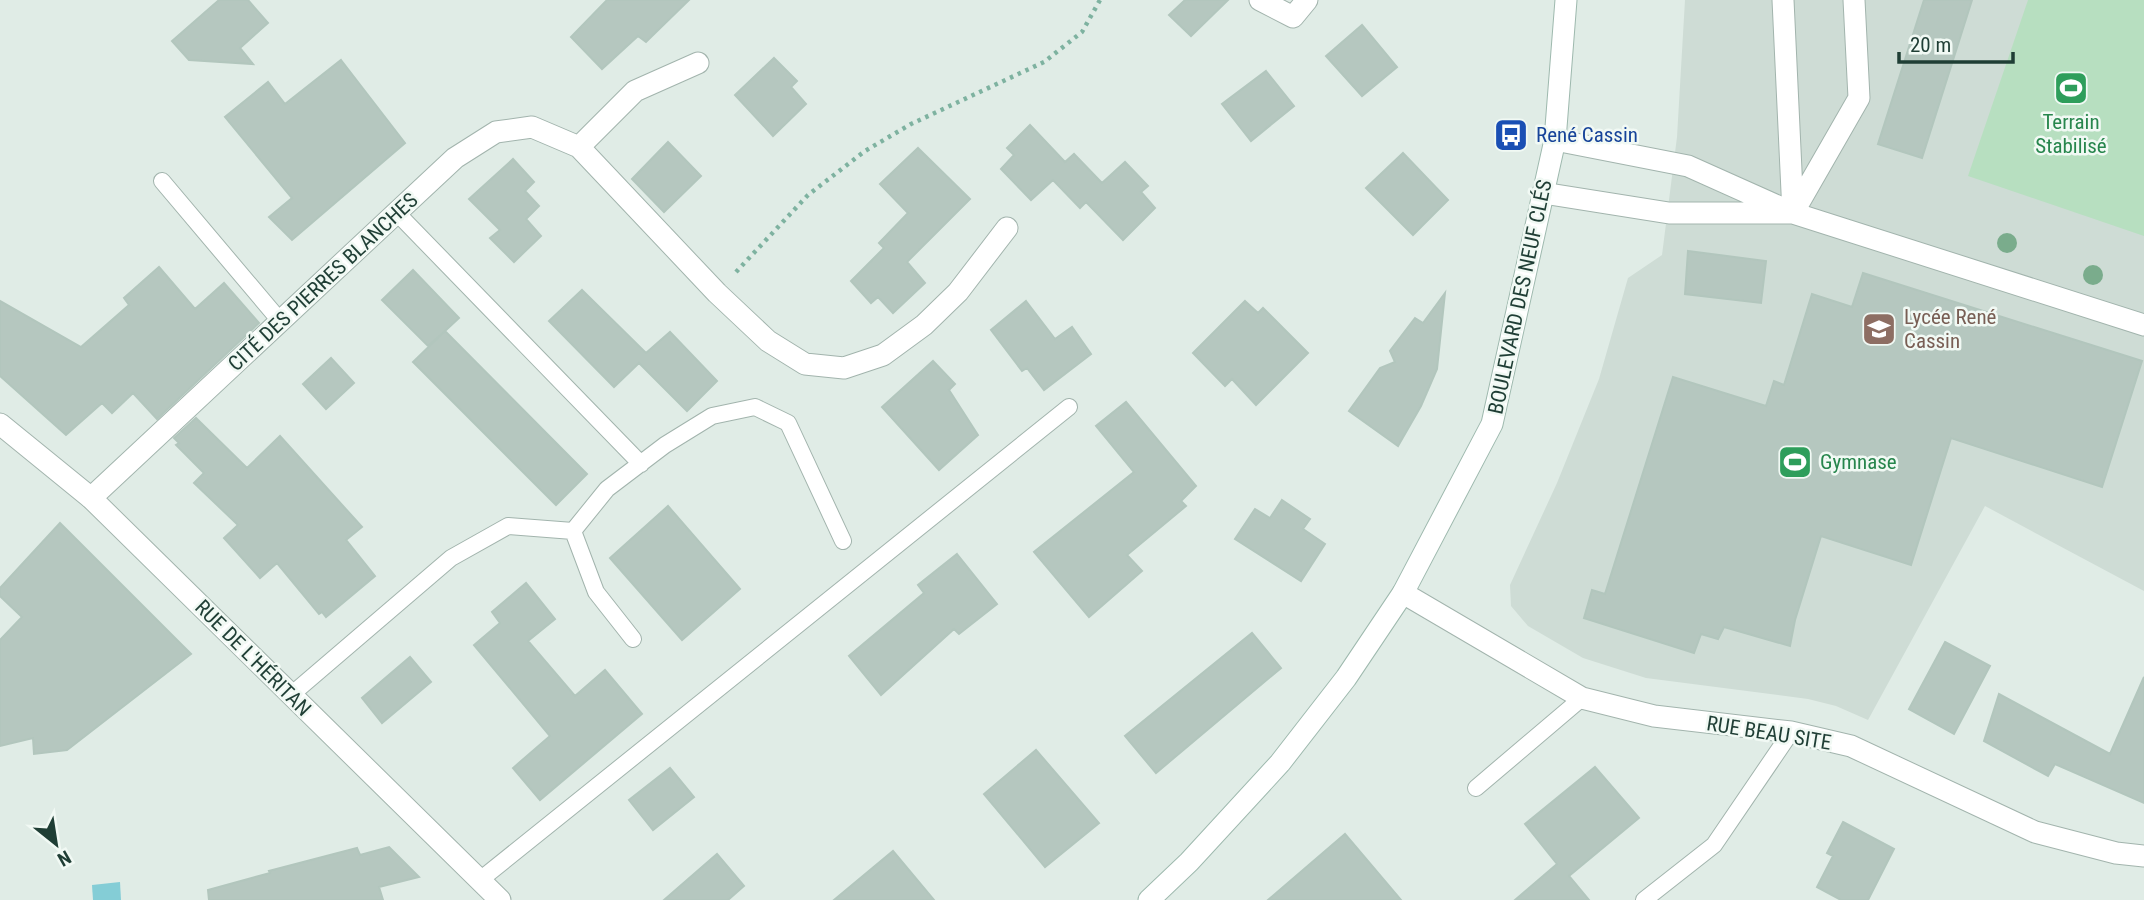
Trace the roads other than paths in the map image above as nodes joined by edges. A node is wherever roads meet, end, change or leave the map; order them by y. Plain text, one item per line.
1 (1260, 0) edge
2 (1307, 0) edge
3 (1566, 0) edge
4 (1783, 0) edge
5 (1854, 0) edge
6 (698, 62) dead end
7 (1555, 140) junction
8 (579, 147) junction
9 (162, 181) dead end
10 (1543, 193) junction
11 (397, 213) junction
12 (1793, 213) junction
13 (1007, 228) dead end
14 (281, 321) junction
15 (2144, 325) edge
16 (1069, 407) dead end
17 (0, 424) edge
18 (641, 464) junction
19 (91, 498) junction
20 (573, 531) junction
21 (843, 541) dead end
22 (1403, 593) junction
23 (633, 639) dead end
24 (291, 695) junction
25 (1582, 698) junction
26 (1791, 732) junction
27 (1476, 788) dead end
28 (2144, 856) edge
29 (480, 880) junction
30 (500, 900) edge
31 (1149, 900) edge
32 (1644, 900) edge

1 - 2 street
3 - 7 street, BOULEVARD DES NEUF CLÉS
4 - 12 street
5 - 12 street
6 - 8 street
7 - 10 street, BOULEVARD DES NEUF CLÉS
7 - 12 street
8 - 11 street, CITÉ DES PIERRES BLANCHES
8 - 13 street, CITÉ DES PIERRES BLANCHES
9 - 14 lane
10 - 12 street
10 - 22 street, BOULEVARD DES NEUF CLÉS
11 - 14 street, CITÉ DES PIERRES BLANCHES
11 - 18 lane
12 - 15 street
14 - 19 street, CITÉ DES PIERRES BLANCHES
16 - 29 lane
17 - 19 street, RUE DE L'HÉRITAN
18 - 20 lane
18 - 21 lane
19 - 24 street, RUE DE L'HÉRITAN
20 - 23 lane
20 - 24 lane
22 - 25 street, RUE BEAU SITE
22 - 31 street, BOULEVARD DES NEUF CLÉS
24 - 29 street, RUE DE L'HÉRITAN
25 - 26 street, RUE BEAU SITE
25 - 27 lane
26 - 28 street, RUE BEAU SITE
26 - 32 lane
29 - 30 street, RUE DE L'HÉRITAN

